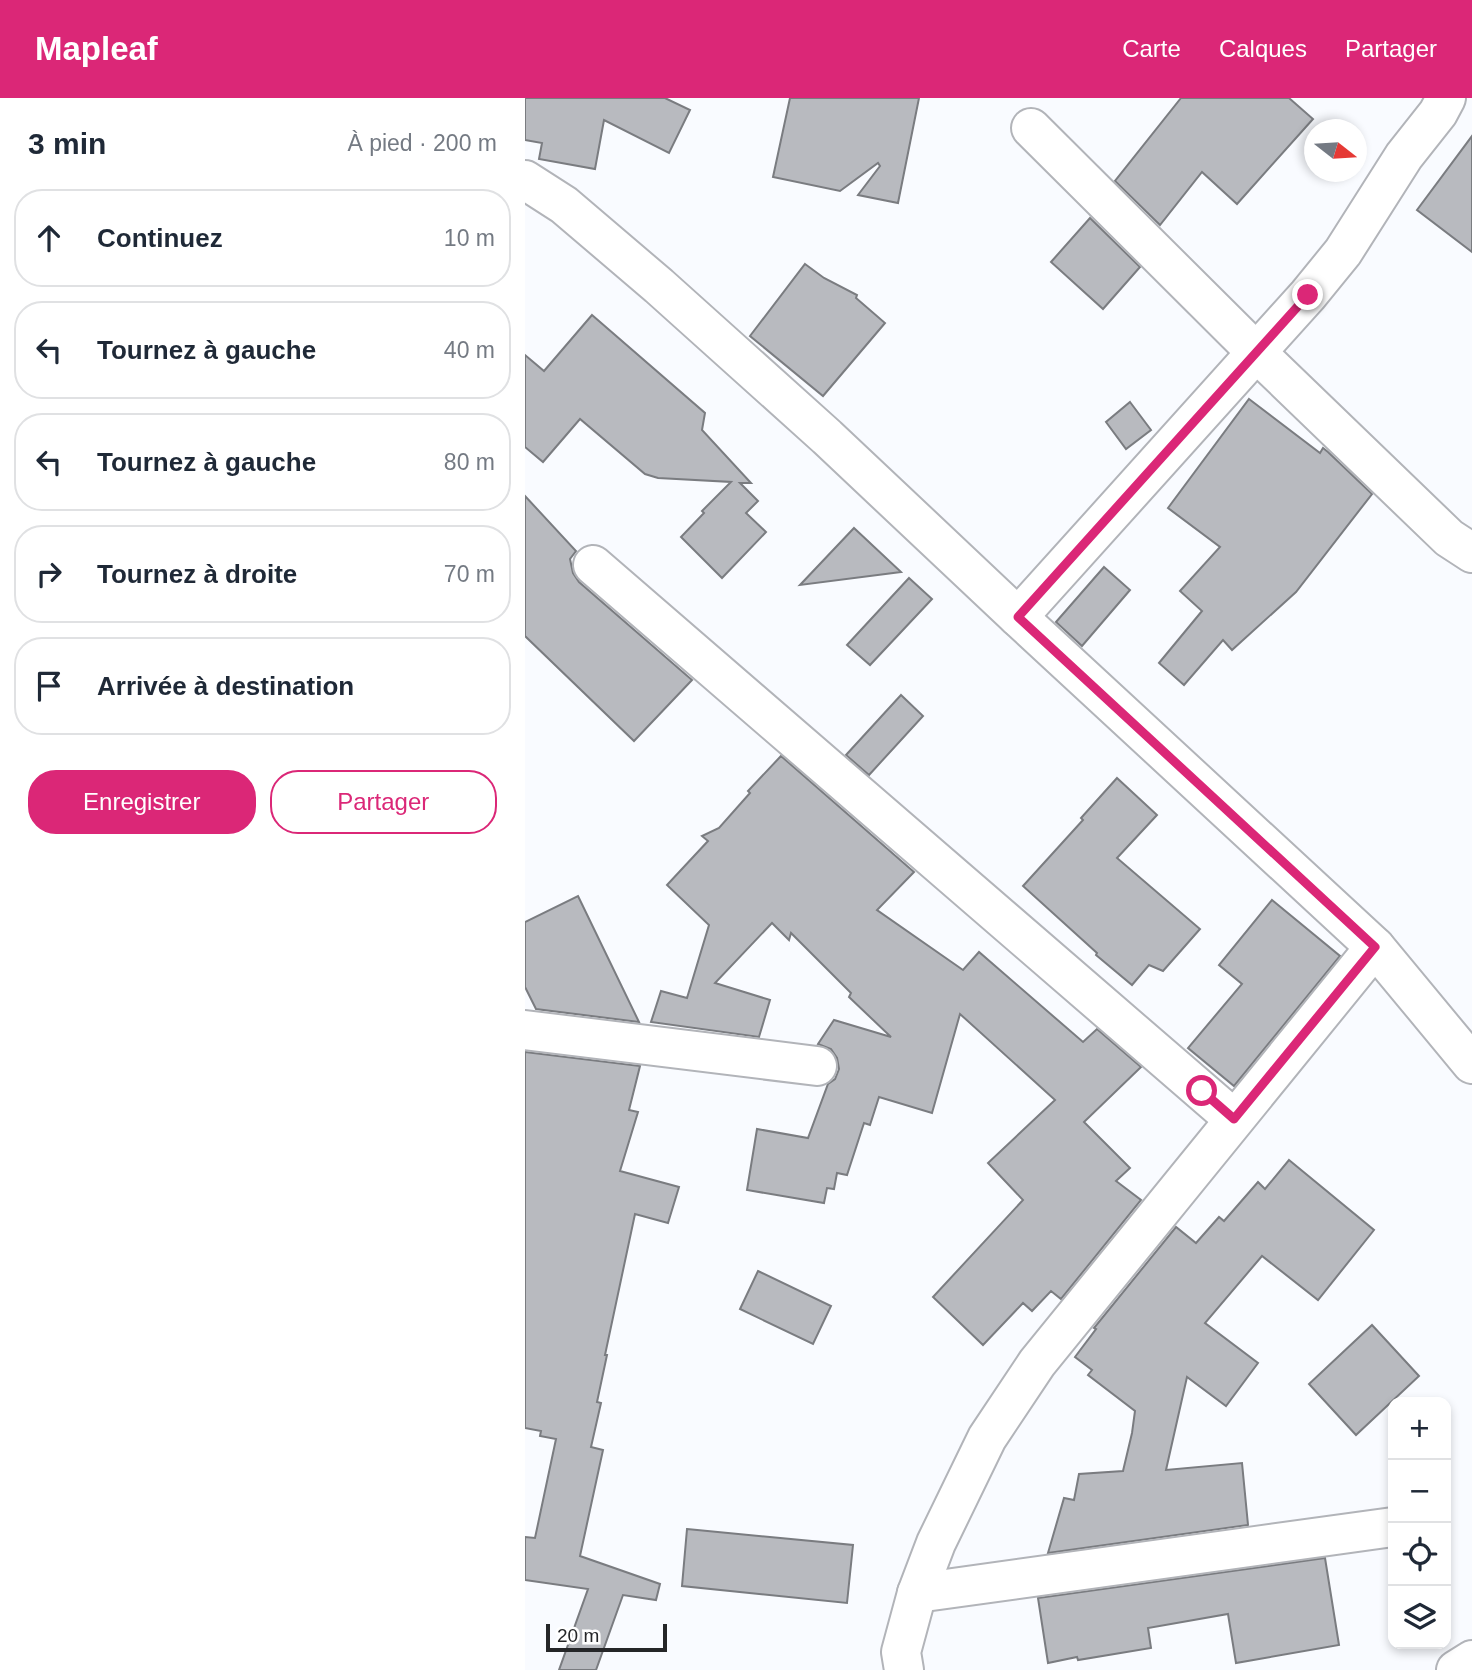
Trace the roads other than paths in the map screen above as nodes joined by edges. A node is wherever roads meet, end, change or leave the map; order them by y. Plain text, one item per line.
1 (1446, 98) edge
2 (1031, 128) dead end
3 (525, 180) edge
4 (1257, 353) junction
5 (1472, 553) edge
6 (593, 565) dead end
7 (1018, 617) junction
8 (1375, 947) junction
9 (525, 1030) edge
10 (1472, 1064) edge
11 (817, 1066) dead end
12 (1234, 1119) junction
13 (1388, 1528) edge
14 (917, 1593) junction
15 (1472, 1660) edge
16 (904, 1670) edge
17 (1456, 1670) edge

1 - 4 street
2 - 4 street
3 - 7 street
4 - 5 street
4 - 7 street
6 - 12 street
7 - 8 street
8 - 10 street
8 - 12 street
9 - 11 street
12 - 14 street
13 - 14 street
14 - 16 street
15 - 17 street

